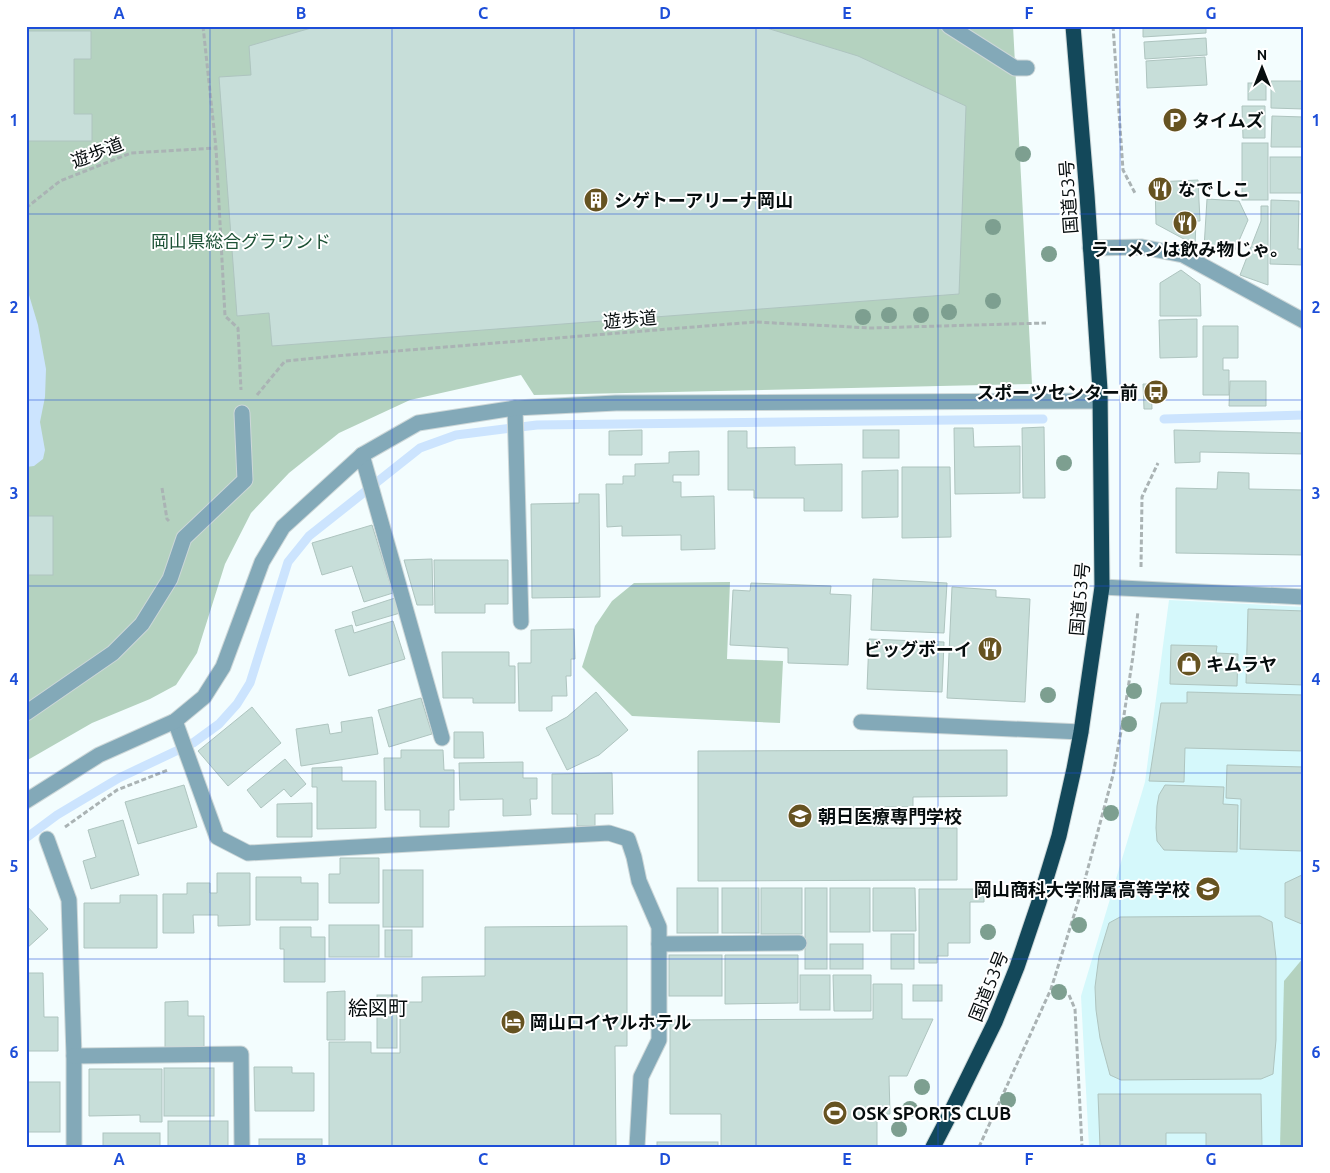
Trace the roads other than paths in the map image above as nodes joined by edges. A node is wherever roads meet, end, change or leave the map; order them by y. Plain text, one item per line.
1 (949, 26) edge
2 (1073, 26) edge
3 (1027, 68) dead end
4 (1090, 248) junction
5 (1304, 321) edge
6 (1100, 401) junction
7 (242, 413) road end
8 (516, 413) junction
9 (362, 455) junction
10 (1102, 587) junction
11 (1304, 596) edge
12 (521, 622) dead end
13 (26, 713) edge
14 (175, 720) junction
15 (861, 722) dead end
16 (1081, 732) junction
17 (442, 738) dead end
18 (26, 801) edge
19 (47, 839) road end
20 (659, 944) junction
21 (799, 944) dead end
22 (74, 1056) junction
23 (74, 1147) edge
24 (242, 1147) edge
25 (637, 1147) edge
26 (933, 1147) edge

1 - 3 street
2 - 4 highway, 国道53号
4 - 5 street
4 - 6 highway, 国道53号
6 - 8 street
6 - 10 highway, 国道53号
7 - 13 street
8 - 9 street
8 - 12 street
9 - 14 street
9 - 17 street
10 - 11 street
10 - 16 highway, 国道53号
14 - 18 street
14 - 20 street
15 - 16 street
16 - 26 highway, 国道53号
19 - 22 street
20 - 21 street
20 - 25 street
22 - 23 street
22 - 24 street

